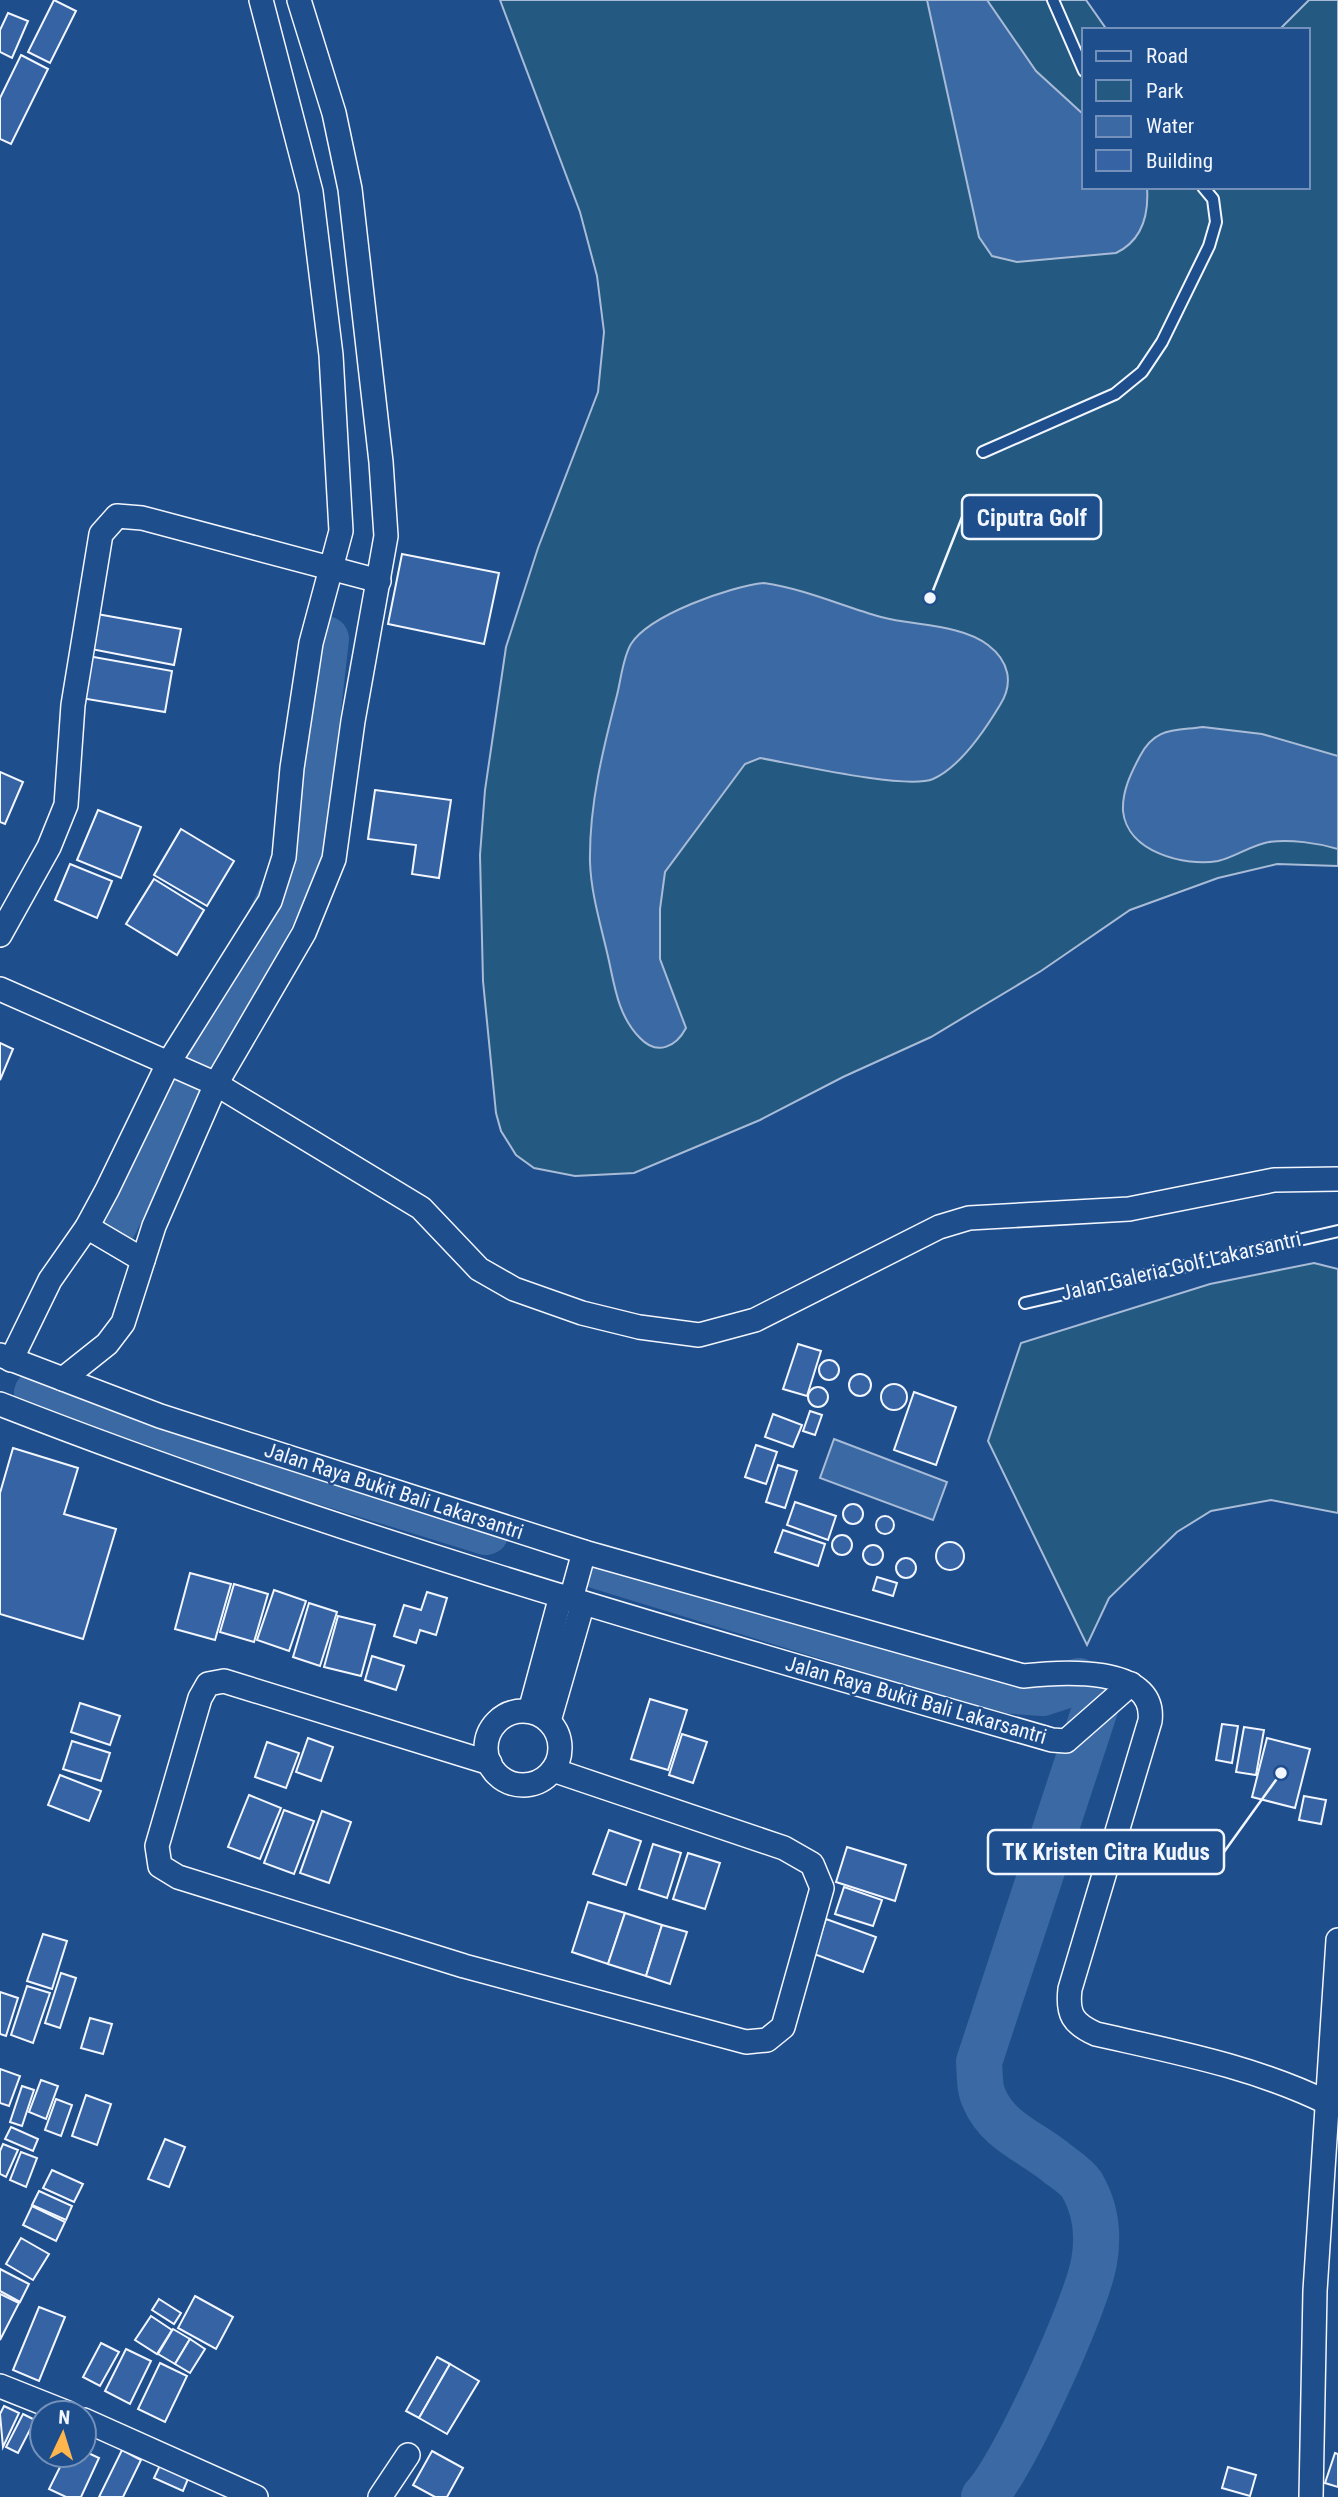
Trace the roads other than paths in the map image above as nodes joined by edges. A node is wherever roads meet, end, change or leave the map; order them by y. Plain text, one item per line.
1 (261, 0) edge
2 (299, 0) edge
3 (1053, 0) edge
4 (1082, 66) edge
5 (1204, 189) edge
6 (983, 452) dead end
7 (331, 568) junction
8 (379, 581) junction
9 (0, 935) edge
10 (0, 989) edge
11 (169, 1062) junction
12 (216, 1084) junction
13 (1338, 1180) edge
14 (87, 1227) junction
15 (1338, 1231) edge
16 (143, 1259) junction
17 (1025, 1303) dead end
18 (6, 1358) edge
19 (64, 1379) junction
20 (0, 1404) edge
21 (583, 1556) junction
22 (573, 1595) junction
23 (1124, 1689) junction
24 (539, 1716) junction
25 (490, 1763) junction
26 (553, 1770) junction
27 (1338, 1940) edge
28 (1328, 2103) junction
29 (0, 2386) edge
30 (33, 2399) edge
31 (98, 2426) edge
32 (408, 2455) dead end
33 (256, 2497) edge
34 (380, 2497) edge
35 (1311, 2497) edge

1 - 7 street
2 - 8 street
3 - 4 lane
5 - 6 lane
7 - 8 street
7 - 9 street
7 - 11 street
8 - 12 street
10 - 11 street
11 - 12 street
11 - 14 street
12 - 13 street
12 - 16 street
14 - 16 street
14 - 18 street
15 - 17 lane, Jalan Galeria Golf Lakarsantri
16 - 19 street
18 - 19 street, Jalan Raya Bukit Bali Lakarsantri
19 - 21 street, Jalan Raya Bukit Bali Lakarsantri
20 - 22 street, Jalan Raya Bukit Bali Lakarsantri
21 - 22 street
21 - 23 street, Jalan Raya Bukit Bali Lakarsantri
22 - 23 street, Jalan Raya Bukit Bali Lakarsantri
22 - 24 street
23 - 28 street
24 - 25 street
24 - 26 street
25 - 26 street
25 - 26 street
27 - 28 street
28 - 35 street
29 - 30 street
31 - 33 street
32 - 34 street

